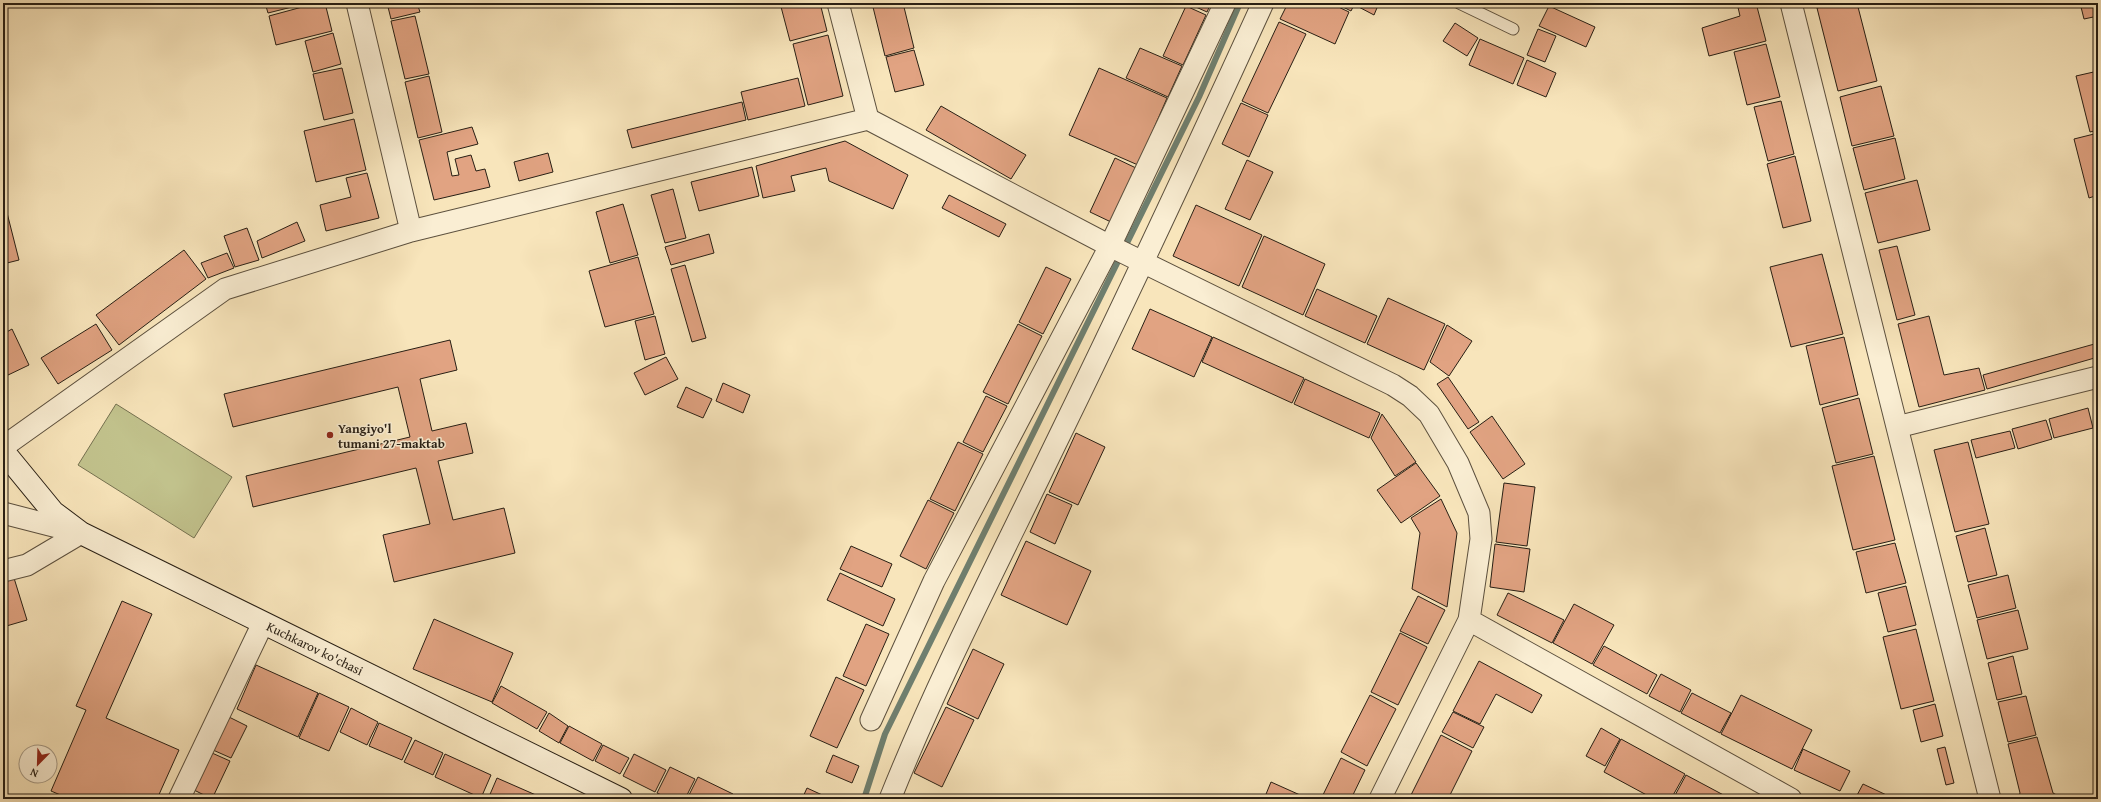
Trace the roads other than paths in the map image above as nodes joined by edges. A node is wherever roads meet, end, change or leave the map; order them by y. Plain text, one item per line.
1 (357, 3) edge
2 (838, 3) edge
3 (1225, 3) edge
4 (1263, 3) edge
5 (1458, 3) edge
6 (1791, 3) edge
7 (1513, 29) dead end
8 (868, 119) junction
9 (411, 231) junction
10 (1111, 247) junction
11 (1142, 262) junction
12 (2098, 377) edge
13 (1897, 427) junction
14 (3, 447) edge
15 (3, 451) edge
16 (3, 513) edge
17 (81, 533) junction
18 (3, 571) edge
19 (1469, 620) junction
20 (263, 623) junction
21 (872, 720) dead end
22 (179, 799) edge
23 (620, 799) edge
24 (890, 799) edge
25 (1380, 799) edge
26 (1791, 799) edge
27 (1990, 799) edge

1 - 9 street
2 - 8 street
3 - 10 street
4 - 11 street
5 - 7 lane
6 - 13 street
8 - 9 street
8 - 10 street
9 - 14 street
10 - 11 street
10 - 21 street
11 - 19 street
11 - 24 street
12 - 13 street
13 - 27 street
15 - 17 main road
16 - 17 street, Kuchkarov ko'chasi
17 - 18 street
17 - 20 main road, Kuchkarov ko'chasi
19 - 25 street
19 - 26 street
20 - 22 street
20 - 23 main road, Kuchkarov ko'chasi

